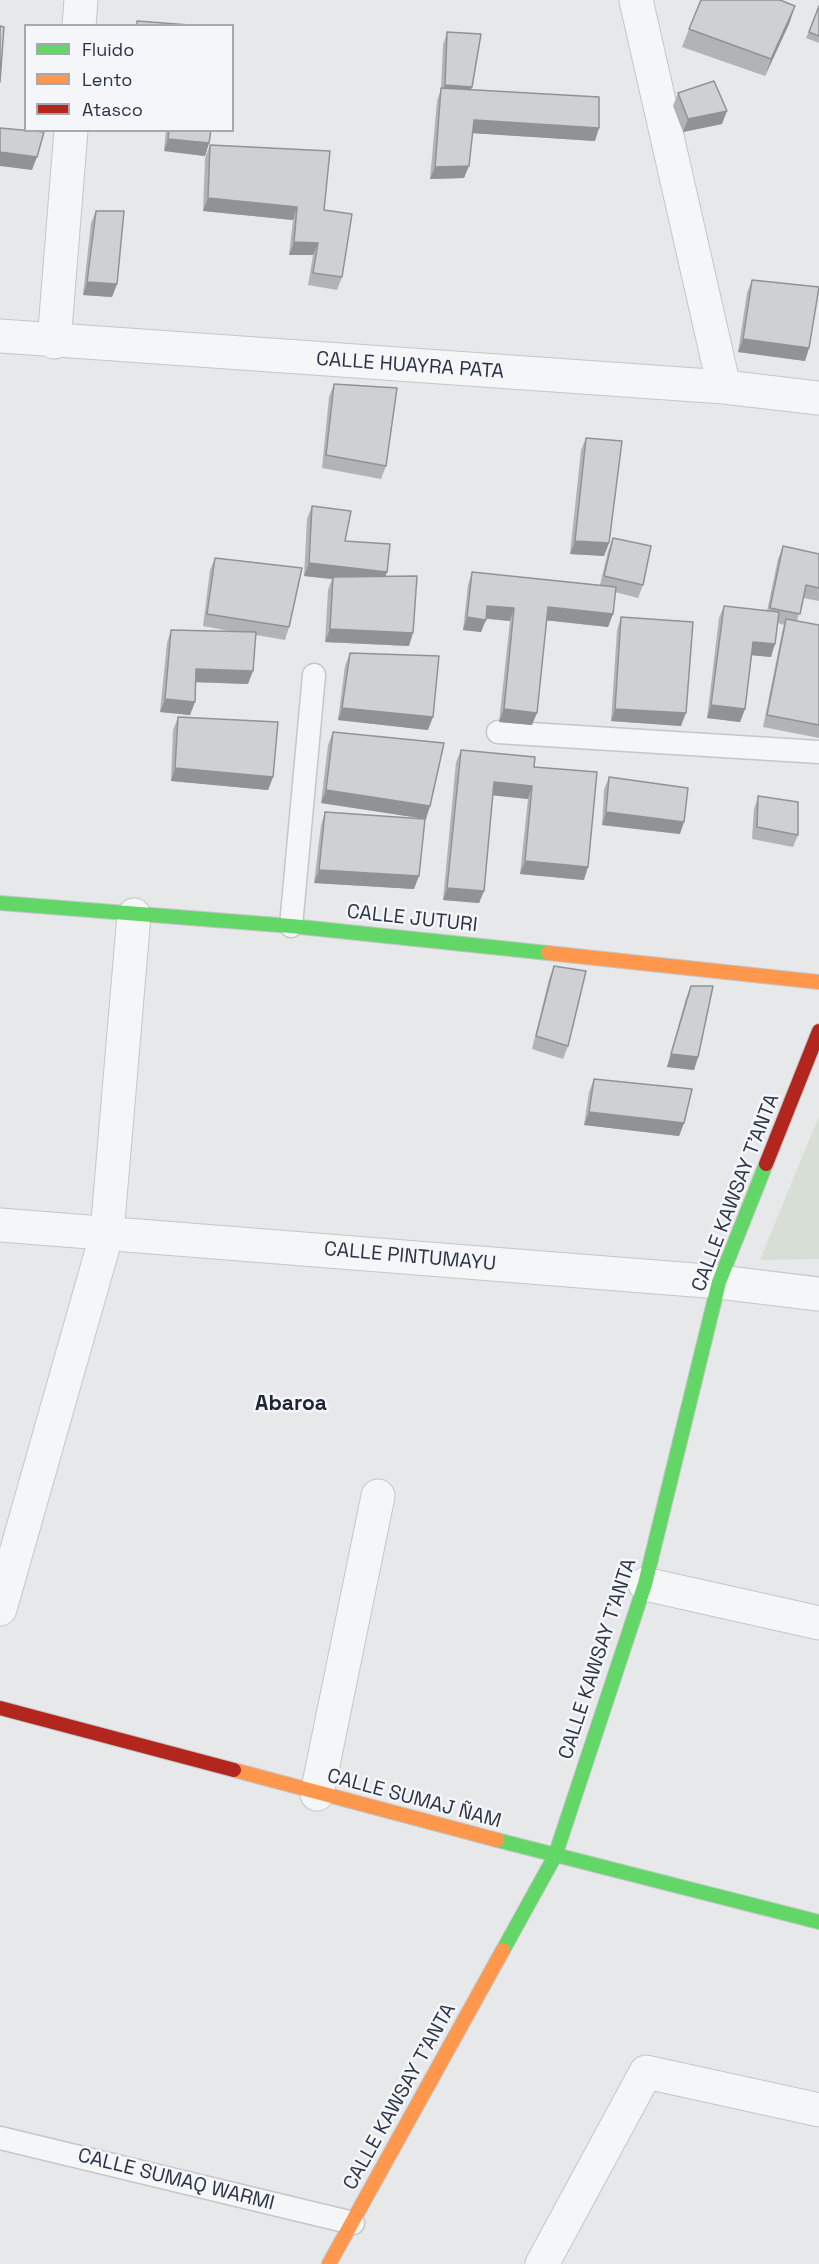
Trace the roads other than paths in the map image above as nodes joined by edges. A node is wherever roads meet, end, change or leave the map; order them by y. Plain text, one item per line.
1 (81, 0) edge
2 (636, 0) edge
3 (79, 24) edge
4 (71, 132) edge
5 (0, 336) edge
6 (54, 342) junction
7 (724, 387) junction
8 (819, 398) edge
9 (314, 675) dead end
10 (498, 732) dead end
11 (819, 752) edge
12 (0, 903) edge
13 (134, 915) junction
14 (291, 926) junction
15 (819, 982) edge
16 (819, 1031) edge
17 (0, 1225) edge
18 (107, 1233) junction
19 (719, 1282) junction
20 (819, 1293) edge
21 (378, 1496) dead end
22 (645, 1584) junction
23 (0, 1609) edge
24 (819, 1623) edge
25 (0, 1708) edge
26 (317, 1794) junction
27 (555, 1856) junction
28 (819, 1922) edge
29 (819, 2110) edge
30 (0, 2138) edge
31 (353, 2223) junction
32 (329, 2264) edge
33 (542, 2264) edge

1 - 3 street
2 - 7 street
4 - 6 street
5 - 6 street, CALLE HUAYRA PATA
6 - 7 street, CALLE HUAYRA PATA
7 - 8 street, CALLE HUAYRA PATA
9 - 14 lane
10 - 11 lane
12 - 13 street, CALLE JUTURI
13 - 14 street, CALLE JUTURI
13 - 18 street
14 - 15 street, CALLE JUTURI
16 - 19 street, CALLE KAWSAY T'ANTA
17 - 18 street, CALLE PINTUMAYU
18 - 19 street, CALLE PINTUMAYU
18 - 23 street
19 - 20 street, CALLE PINTUMAYU
19 - 22 street, CALLE KAWSAY T'ANTA
21 - 26 street
22 - 24 street
22 - 27 street, CALLE KAWSAY T'ANTA
25 - 26 street, CALLE SUMAJ ÑAM
26 - 27 street, CALLE SUMAJ ÑAM
27 - 28 street, CALLE SUMAJ ÑAM
27 - 31 street, CALLE KAWSAY T'ANTA
29 - 33 street
30 - 31 lane, CALLE SUMAQ WARMI
31 - 32 street, CALLE KAWSAY T'ANTA

